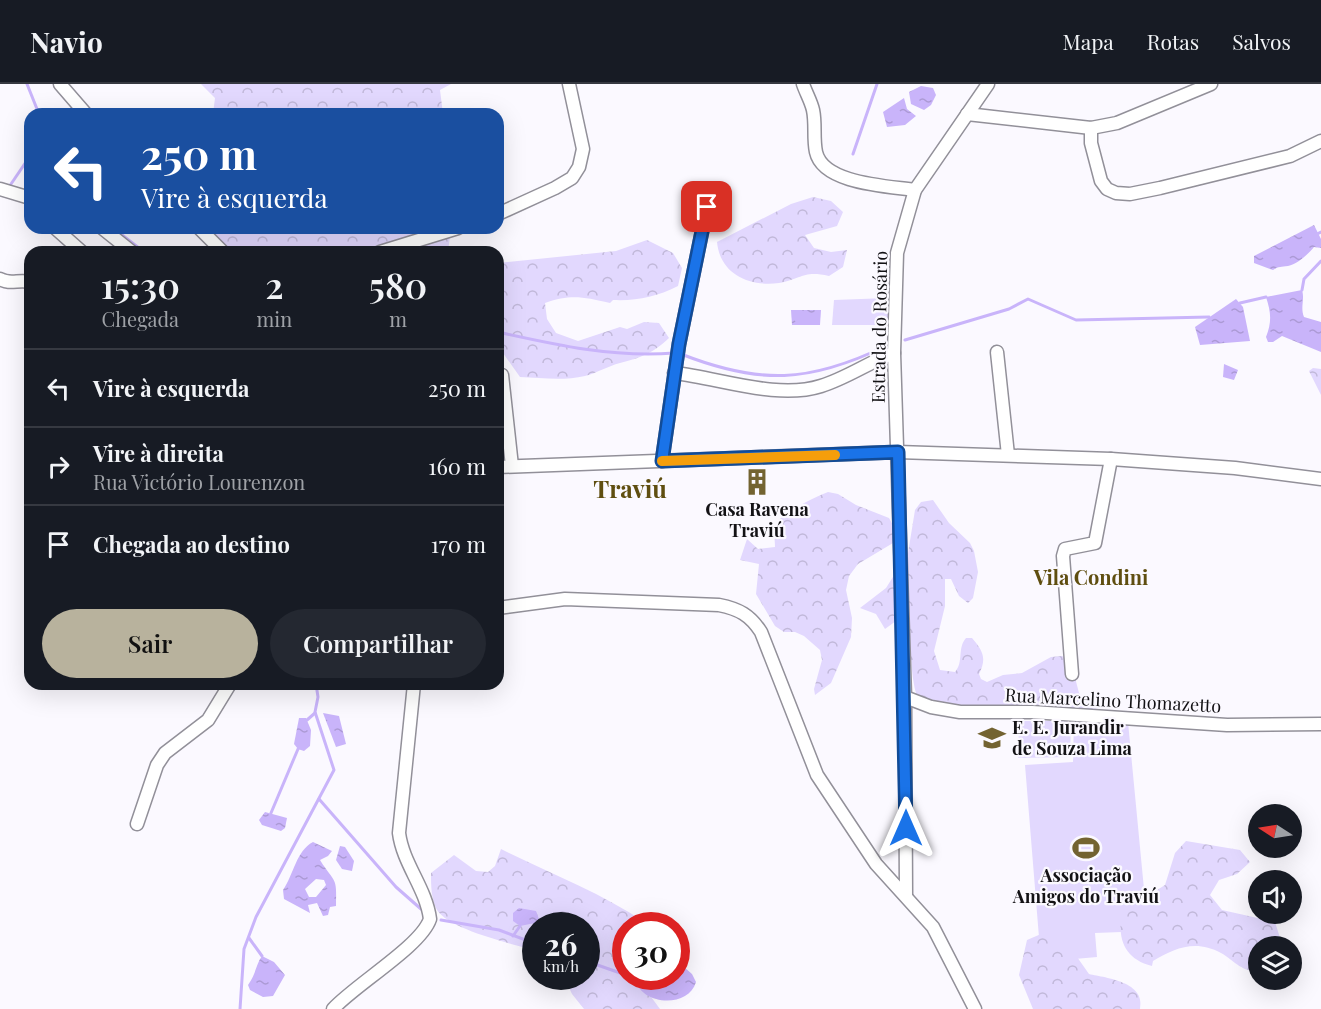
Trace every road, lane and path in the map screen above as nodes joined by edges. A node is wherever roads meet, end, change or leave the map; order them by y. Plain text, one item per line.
1 (60, 84) edge
2 (569, 84) edge
3 (803, 84) edge
4 (988, 84) edge
5 (1211, 84) edge
6 (81, 108) edge
7 (967, 114) junction
8 (1091, 128) junction
9 (1321, 141) edge
10 (0, 189) edge
11 (915, 190) junction
12 (24, 196) edge
13 (707, 207) dead end
14 (504, 211) edge
15 (62, 234) edge
16 (110, 234) edge
17 (205, 234) edge
18 (438, 234) edge
19 (75, 246) edge
20 (124, 246) edge
21 (217, 246) edge
22 (400, 246) edge
23 (0, 279) edge
24 (24, 280) edge
25 (997, 351) dead end
26 (894, 353) junction
27 (674, 373) junction
28 (504, 393) edge
29 (898, 452) junction
30 (1008, 455) junction
31 (1111, 459) junction
32 (662, 461) junction
33 (512, 466) junction
34 (504, 467) edge
35 (1321, 480) edge
36 (504, 607) edge
37 (1072, 674) dead end
38 (226, 690) edge
39 (413, 690) edge
40 (905, 697) junction
41 (1321, 724) edge
42 (137, 824) dead end
43 (906, 895) junction
44 (333, 1009) edge
45 (975, 1009) edge

1 - 6 street
2 - 14 street
3 - 11 street
4 - 7 street, Estrada do Rosário
5 - 8 street
7 - 8 street
7 - 11 street, Estrada do Rosário
8 - 9 street
10 - 12 street
11 - 26 street, Estrada do Rosário
13 - 27 street
15 - 19 street
16 - 20 street
17 - 21 street
18 - 22 street
23 - 24 street
25 - 30 street
26 - 27 street
26 - 29 street, Estrada do Rosário
27 - 32 street
28 - 33 street
29 - 30 street
29 - 32 street
29 - 40 street, Estrada do Rosário
30 - 31 street
31 - 35 street
31 - 37 street
32 - 33 street
33 - 34 street
36 - 43 street
38 - 42 street
39 - 44 street
40 - 41 street, Rua Marcelino Thomazetto
40 - 43 street, Estrada do Rosário
43 - 45 street

